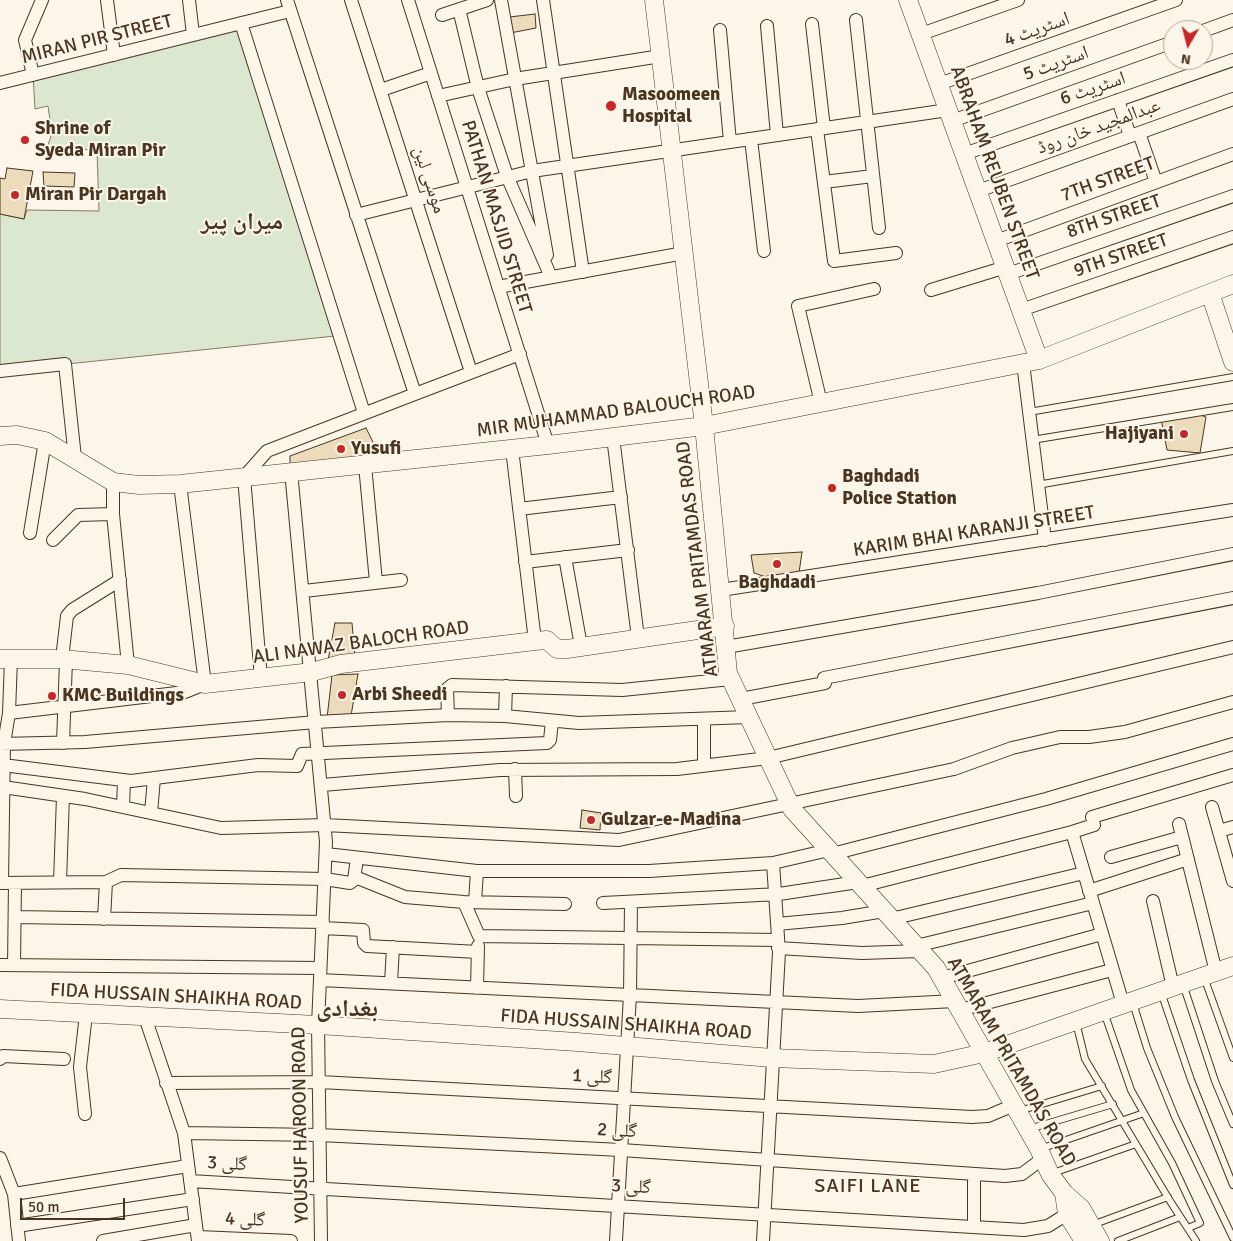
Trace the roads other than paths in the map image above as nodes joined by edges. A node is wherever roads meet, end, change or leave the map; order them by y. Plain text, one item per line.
1 (42, 0) edge
2 (107, 0) edge
3 (189, 0) edge
4 (351, 0) edge
5 (408, 0) edge
6 (487, 0) edge
7 (501, 0) edge
8 (543, 0) edge
9 (654, 0) edge
10 (908, 0) edge
11 (1018, 0) edge
12 (1176, 0) edge
13 (288, 5) edge
14 (459, 9) junction
15 (442, 15) dead end
16 (856, 20) dead end
17 (1233, 20) edge
18 (241, 23) junction
19 (812, 24) dead end
20 (767, 26) dead end
21 (1213, 27) edge
22 (720, 30) dead end
23 (921, 34) junction
24 (193, 35) junction
25 (1163, 45) edge
26 (114, 55) junction
27 (661, 56) junction
28 (1233, 60) edge
29 (554, 72) junction
30 (431, 73) junction
31 (32, 75) junction
32 (515, 79) junction
33 (0, 83) edge
34 (939, 84) junction
35 (478, 88) junction
36 (381, 90) junction
37 (438, 96) junction
38 (1233, 99) edge
39 (1118, 100) junction
40 (950, 116) junction
41 (866, 122) junction
42 (821, 129) junction
43 (777, 135) junction
44 (1134, 135) junction
45 (751, 139) junction
46 (730, 142) junction
47 (670, 150) junction
48 (964, 154) junction
49 (1233, 154) edge
50 (567, 166) junction
51 (532, 171) junction
52 (507, 176) junction
53 (873, 176) junction
54 (824, 182) junction
55 (1156, 182) junction
56 (467, 187) junction
57 (978, 191) junction
58 (1233, 196) edge
59 (416, 200) junction
60 (356, 215) junction
61 (879, 228) dead end
62 (1233, 237) edge
63 (996, 240) junction
64 (764, 251) dead end
65 (684, 253) junction
66 (896, 254) dead end
67 (1007, 270) junction
68 (583, 272) junction
69 (551, 277) junction
70 (1233, 284) edge
71 (498, 287) junction
72 (874, 289) dead end
73 (931, 290) dead end
74 (1210, 293) junction
75 (1021, 310) junction
76 (1231, 352) edge
77 (520, 354) junction
78 (1031, 361) junction
79 (0, 371) edge
80 (471, 372) junction
81 (1233, 376) edge
82 (414, 394) junction
83 (821, 403) junction
84 (1233, 407) edge
85 (1028, 412) junction
86 (364, 413) junction
87 (704, 426) junction
88 (0, 436) edge
89 (614, 437) junction
90 (1032, 440) junction
91 (45, 441) junction
92 (548, 445) junction
93 (512, 449) junction
94 (1233, 451) edge
95 (75, 458) junction
96 (365, 465) junction
97 (291, 471) junction
98 (244, 477) junction
99 (113, 482) junction
100 (180, 484) junction
101 (1037, 485) junction
102 (621, 497) junction
103 (519, 509) junction
104 (1233, 510) edge
105 (113, 514) junction
106 (30, 533) dead end
107 (53, 540) dead end
108 (1045, 540) junction
109 (628, 550) junction
110 (1233, 554) edge
111 (565, 558) junction
112 (525, 562) junction
113 (120, 580) junction
114 (401, 580) dead end
115 (376, 582) junction
116 (721, 590) junction
117 (304, 591) junction
118 (1233, 598) edge
119 (725, 626) junction
120 (638, 638) junction
121 (534, 641) junction
122 (581, 646) junction
123 (726, 647) junction
124 (1233, 647) edge
125 (5, 659) edge
126 (64, 660) junction
127 (128, 665) junction
128 (312, 672) junction
129 (261, 678) junction
130 (731, 679) junction
131 (205, 684) junction
132 (506, 686) junction
133 (741, 699) junction
134 (1233, 702) edge
135 (64, 708) junction
136 (9, 713) junction
137 (448, 716) junction
138 (505, 716) junction
139 (749, 717) junction
140 (704, 719) junction
141 (552, 721) junction
142 (316, 722) junction
143 (63, 742) junction
144 (2, 744) edge
145 (1233, 744) edge
146 (319, 753) junction
147 (768, 758) junction
148 (3, 765) junction
149 (704, 766) junction
150 (515, 769) junction
151 (1233, 775) edge
152 (154, 778) junction
153 (124, 780) junction
154 (322, 785) junction
155 (3, 787) junction
156 (63, 796) junction
157 (516, 796) dead end
158 (789, 804) junction
159 (123, 807) junction
160 (1212, 807) dead end
161 (151, 813) junction
162 (1179, 824) dead end
163 (325, 825) junction
164 (1233, 827) edge
165 (1219, 831) junction
166 (1072, 832) junction
167 (1182, 837) junction
168 (830, 852) junction
169 (326, 854) junction
170 (1111, 857) dead end
171 (357, 858) junction
172 (1188, 859) junction
173 (773, 863) junction
174 (477, 871) junction
175 (1084, 873) junction
176 (355, 877) junction
177 (325, 879) junction
178 (1233, 881) edge
179 (60, 882) junction
180 (106, 882) junction
181 (1, 883) edge
182 (15, 883) junction
183 (860, 884) junction
184 (1089, 890) junction
185 (775, 895) junction
186 (1153, 901) dead end
187 (470, 902) junction
188 (604, 903) dead end
189 (1093, 903) junction
190 (565, 904) dead end
191 (630, 904) junction
192 (888, 915) junction
193 (15, 917) junction
194 (104, 919) junction
195 (777, 924) junction
196 (322, 925) junction
197 (1102, 934) junction
198 (479, 936) junction
199 (629, 938) junction
200 (778, 944) junction
201 (393, 947) junction
202 (918, 948) junction
203 (478, 952) junction
204 (0, 965) edge
205 (14, 965) junction
206 (1112, 970) junction
207 (1222, 971) edge
208 (320, 974) junction
209 (942, 978) junction
210 (391, 984) junction
211 (1172, 987) junction
212 (477, 988) junction
213 (630, 995) junction
214 (776, 1002) junction
215 (1128, 1003) junction
216 (957, 1005) junction
217 (0, 1009) edge
218 (1103, 1011) junction
219 (86, 1014) junction
220 (145, 1017) junction
221 (1076, 1021) junction
222 (318, 1025) junction
223 (626, 1046) junction
224 (984, 1053) junction
225 (772, 1058) junction
226 (1233, 1058) edge
227 (0, 1059) edge
228 (64, 1059) dead end
229 (320, 1082) junction
230 (166, 1083) junction
231 (1102, 1086) junction
232 (624, 1097) junction
233 (1113, 1104) junction
234 (770, 1107) junction
235 (1016, 1108) junction
236 (1144, 1113) junction
237 (85, 1114) dead end
238 (1123, 1121) junction
239 (1233, 1124) edge
240 (1028, 1129) junction
241 (184, 1133) junction
242 (320, 1135) junction
243 (1136, 1144) junction
244 (621, 1150) junction
245 (0, 1158) edge
246 (767, 1159) junction
247 (1044, 1161) junction
248 (188, 1166) junction
249 (974, 1174) junction
250 (190, 1181) junction
251 (1233, 1185) edge
252 (322, 1188) junction
253 (1064, 1193) junction
254 (14, 1194) junction
255 (1168, 1197) junction
256 (192, 1199) junction
257 (618, 1205) junction
258 (764, 1214) junction
259 (1067, 1214) junction
260 (1180, 1217) junction
261 (17, 1226) junction
262 (974, 1227) junction
263 (1188, 1228) junction
264 (1087, 1233) edge
265 (197, 1235) edge
266 (1233, 1238) edge
267 (19, 1241) edge
268 (103, 1241) edge
269 (291, 1241) edge
270 (321, 1241) edge
271 (616, 1241) edge
272 (763, 1241) edge
273 (1100, 1241) edge
274 (1118, 1241) edge
275 (1196, 1241) edge

1 - 31 street
2 - 26 street
3 - 24 street
4 - 36 street, موسی لین
5 - 30 street, PATHAN MASJID STREET
6 - 14 street
7 - 32 street
8 - 29 street
9 - 27 street, ATMARAM PRITAMDAS ROAD
10 - 23 street, ABRAHAM REUBEN STREET
11 - 23 street
12 - 34 street, اسٹریٹ 4
13 - 18 street, MIRAN PIR STREET
13 - 60 street
14 - 15 street
14 - 35 street
16 - 41 street
17 - 21 street
18 - 24 street, MIRAN PIR STREET
18 - 86 street
19 - 42 street
20 - 43 street
22 - 46 street
23 - 34 street, ABRAHAM REUBEN STREET
24 - 26 street, MIRAN PIR STREET
25 - 40 street, اسٹریٹ 5
26 - 31 street, MIRAN PIR STREET
27 - 29 street
27 - 47 street, ATMARAM PRITAMDAS ROAD
28 - 39 street, اسٹریٹ 6
29 - 32 street
29 - 50 street
30 - 36 street
30 - 37 street, PATHAN MASJID STREET
31 - 33 street, MIRAN PIR STREET
32 - 35 street
32 - 51 street
34 - 40 street, ABRAHAM REUBEN STREET
35 - 37 street
35 - 52 street
36 - 59 street, موسی لین
37 - 56 street, PATHAN MASJID STREET
38 - 44 street, عبدالمجید خان روڈ
39 - 44 street
39 - 48 street, اسٹریٹ 6
40 - 41 street, اسٹریٹ 5
40 - 48 street, ABRAHAM REUBEN STREET
41 - 42 street, اسٹریٹ 5
41 - 53 street
42 - 43 street, اسٹریٹ 5
42 - 54 street
43 - 45 street, اسٹریٹ 5
44 - 55 street
44 - 57 street, عبدالمجید خان روڈ
45 - 46 street, اسٹریٹ 5
45 - 64 street
46 - 47 street, اسٹریٹ 5
47 - 50 street, اسٹریٹ 5
47 - 65 street, ATMARAM PRITAMDAS ROAD
48 - 57 street, ABRAHAM REUBEN STREET
49 - 55 street, 7TH STREET
50 - 51 street, اسٹریٹ 5
50 - 68 street
51 - 52 street, اسٹریٹ 5
51 - 69 street
52 - 56 street, اسٹریٹ 5
52 - 69 street
53 - 54 street
53 - 61 street
54 - 66 street
55 - 63 street, 7TH STREET
56 - 59 street, اسٹریٹ 5
56 - 71 street, PATHAN MASJID STREET
57 - 63 street, ABRAHAM REUBEN STREET
58 - 67 street, 8TH STREET
59 - 60 street, اسٹریٹ 5
59 - 80 street, موسی لین
60 - 82 street
62 - 75 street, 9TH STREET
63 - 67 street, ABRAHAM REUBEN STREET
65 - 68 street
65 - 87 street, ATMARAM PRITAMDAS ROAD
67 - 73 street, 8TH STREET
67 - 75 street, ABRAHAM REUBEN STREET
68 - 69 street
69 - 71 street
70 - 74 street, MIR MUHAMMAD BALOUCH ROAD
71 - 77 street, PATHAN MASJID STREET
72 - 83 street
74 - 76 street
74 - 78 street, MIR MUHAMMAD BALOUCH ROAD
75 - 78 street, ABRAHAM REUBEN STREET
77 - 80 street
77 - 92 street, PATHAN MASJID STREET
78 - 83 street, MIR MUHAMMAD BALOUCH ROAD
78 - 85 street
79 - 95 street
80 - 82 street
81 - 85 lane
82 - 86 street
83 - 87 street, MIR MUHAMMAD BALOUCH ROAD
84 - 90 lane
85 - 90 street
86 - 98 street
87 - 89 street, MIR MUHAMMAD BALOUCH ROAD
87 - 116 street, ATMARAM PRITAMDAS ROAD
88 - 91 street
89 - 92 street, MIR MUHAMMAD BALOUCH ROAD
89 - 102 street
90 - 101 street
91 - 95 street
91 - 106 street
92 - 93 street, MIR MUHAMMAD BALOUCH ROAD
93 - 96 street, MIR MUHAMMAD BALOUCH ROAD
93 - 103 street
94 - 101 lane
95 - 99 street
96 - 97 street, MIR MUHAMMAD BALOUCH ROAD
96 - 115 street
97 - 98 street, MIR MUHAMMAD BALOUCH ROAD
97 - 117 street, YOUSUF HAROON ROAD
98 - 100 street, MIR MUHAMMAD BALOUCH ROAD
98 - 129 street
99 - 100 street, MIR MUHAMMAD BALOUCH ROAD
99 - 105 street
100 - 131 street
101 - 108 street
102 - 103 street
102 - 109 street
103 - 112 street
104 - 108 street, KARIM BHAI KARANJI STREET
105 - 107 street
105 - 113 street
108 - 116 street, KARIM BHAI KARANJI STREET
109 - 111 street
109 - 120 street
110 - 123 street
111 - 112 street
111 - 122 street
112 - 121 street
113 - 126 street
113 - 127 street
114 - 115 street
115 - 117 street
116 - 119 street, ATMARAM PRITAMDAS ROAD
117 - 128 street, YOUSUF HAROON ROAD
118 - 133 street
119 - 120 street, ALI NAWAZ BALOCH ROAD
119 - 123 street, ATMARAM PRITAMDAS ROAD
120 - 122 street, ALI NAWAZ BALOCH ROAD
121 - 122 street, ALI NAWAZ BALOCH ROAD
121 - 128 street, ALI NAWAZ BALOCH ROAD
123 - 130 street, ATMARAM PRITAMDAS ROAD
124 - 147 street
125 - 126 street, ALI NAWAZ BALOCH ROAD
125 - 136 street
126 - 127 street, ALI NAWAZ BALOCH ROAD
126 - 135 street
127 - 131 street, ALI NAWAZ BALOCH ROAD
128 - 129 street, ALI NAWAZ BALOCH ROAD
128 - 142 street, YOUSUF HAROON ROAD
129 - 131 street, ALI NAWAZ BALOCH ROAD
130 - 132 street
130 - 133 street, ATMARAM PRITAMDAS ROAD
131 - 135 street
132 - 137 street
132 - 138 street
133 - 139 street, ATMARAM PRITAMDAS ROAD
134 - 158 street
135 - 136 street
135 - 143 street
136 - 144 street
137 - 138 street
137 - 142 street
138 - 141 street
139 - 140 street
139 - 147 street, ATMARAM PRITAMDAS ROAD
140 - 141 street
140 - 149 street
141 - 146 street
142 - 143 street
142 - 146 street, YOUSUF HAROON ROAD
143 - 144 street
144 - 148 street
145 - 168 street
146 - 152 street
146 - 154 street, YOUSUF HAROON ROAD
147 - 149 street
147 - 158 street, ATMARAM PRITAMDAS ROAD
148 - 153 street
148 - 155 street
149 - 150 street
150 - 154 street
150 - 157 street
151 - 166 street
152 - 153 street
152 - 161 street
153 - 159 street
154 - 163 street, YOUSUF HAROON ROAD
155 - 156 street
155 - 181 street
156 - 159 street
156 - 179 street
158 - 163 street
158 - 168 street, ATMARAM PRITAMDAS ROAD
159 - 161 street
160 - 165 street
161 - 163 street
162 - 167 street
163 - 169 street, YOUSUF HAROON ROAD
164 - 165 street
165 - 178 street
166 - 175 street
166 - 183 street
167 - 170 street
167 - 172 street
168 - 173 street
168 - 183 street, ATMARAM PRITAMDAS ROAD
169 - 171 street
169 - 177 street, YOUSUF HAROON ROAD
171 - 174 street
171 - 176 street
172 - 184 street
172 - 207 street
173 - 174 street
173 - 185 street
174 - 187 street
175 - 184 street
175 - 192 street
176 - 177 street
176 - 187 street
177 - 180 street
177 - 196 street, YOUSUF HAROON ROAD
179 - 180 street
179 - 182 street
180 - 194 street
181 - 182 street
182 - 193 street
183 - 185 street
183 - 192 street, ATMARAM PRITAMDAS ROAD
184 - 189 street
185 - 191 street
185 - 195 street
186 - 211 street
187 - 190 street
187 - 198 street
188 - 191 street
189 - 197 street
189 - 202 street
191 - 199 street
192 - 195 street
192 - 202 street, ATMARAM PRITAMDAS ROAD
193 - 194 street
193 - 205 street
194 - 196 street
195 - 200 street
196 - 201 street
196 - 208 street, YOUSUF HAROON ROAD
197 - 206 street
197 - 209 street
198 - 199 street
198 - 203 street
199 - 200 street
199 - 213 street
200 - 202 street
200 - 214 street
201 - 203 street
201 - 210 street
202 - 209 street, ATMARAM PRITAMDAS ROAD
203 - 212 street
204 - 205 street
205 - 208 street
206 - 215 street
206 - 216 street
207 - 211 street, FIDA HUSSAIN SHAIKHA ROAD
207 - 226 lane
208 - 210 street
208 - 222 street, YOUSUF HAROON ROAD
209 - 216 street, ATMARAM PRITAMDAS ROAD
210 - 212 street
211 - 215 street, FIDA HUSSAIN SHAIKHA ROAD
211 - 239 lane
211 - 251 lane
212 - 213 street
213 - 214 street
213 - 223 street
214 - 216 street
214 - 225 street
215 - 218 street, FIDA HUSSAIN SHAIKHA ROAD
215 - 266 lane
216 - 224 street, ATMARAM PRITAMDAS ROAD
217 - 219 street, FIDA HUSSAIN SHAIKHA ROAD
218 - 221 street, FIDA HUSSAIN SHAIKHA ROAD
218 - 236 lane
219 - 220 street, FIDA HUSSAIN SHAIKHA ROAD
219 - 237 street
220 - 222 street, FIDA HUSSAIN SHAIKHA ROAD
220 - 230 street
221 - 224 street, FIDA HUSSAIN SHAIKHA ROAD
221 - 231 lane
222 - 223 street, FIDA HUSSAIN SHAIKHA ROAD
222 - 229 street, YOUSUF HAROON ROAD
223 - 225 street, FIDA HUSSAIN SHAIKHA ROAD
223 - 232 street
224 - 225 street, FIDA HUSSAIN SHAIKHA ROAD
224 - 235 street, ATMARAM PRITAMDAS ROAD
225 - 234 street
227 - 228 street
229 - 230 street, گلی 1
229 - 232 street, گلی 1
229 - 242 street, YOUSUF HAROON ROAD
230 - 241 street
231 - 233 lane
231 - 235 lane
232 - 234 street, گلی 1
232 - 244 street
233 - 238 lane
233 - 240 lane
234 - 235 street, گلی 1
234 - 246 street
235 - 240 street, ATMARAM PRITAMDAS ROAD
236 - 238 lane
236 - 263 lane
238 - 243 lane
238 - 247 lane
240 - 247 street, ATMARAM PRITAMDAS ROAD
241 - 242 street, گلی 2
241 - 248 street
242 - 244 street, گلی 2
242 - 252 street, YOUSUF HAROON ROAD
243 - 247 lane
243 - 255 lane
244 - 246 street, گلی 2
244 - 257 street
245 - 254 street
246 - 249 street, گلی 2
246 - 258 street
247 - 249 street, گلی 2
247 - 253 street, ATMARAM PRITAMDAS ROAD
248 - 250 street
248 - 254 street
249 - 262 street
250 - 252 street, گلی 3
250 - 256 street
252 - 257 street, گلی 3
252 - 270 street, YOUSUF HAROON ROAD
253 - 259 street, ATMARAM PRITAMDAS ROAD
253 - 264 street, ATMARAM PRITAMDAS ROAD
254 - 261 street
255 - 260 lane
255 - 264 lane
256 - 261 street
256 - 265 street
257 - 258 street, گلی 3
257 - 271 street
258 - 262 street, گلی 3
258 - 272 street
259 - 262 street, گلی 3
259 - 264 street, ATMARAM PRITAMDAS ROAD
260 - 263 lane
260 - 274 lane
261 - 267 street
263 - 275 lane
264 - 273 street, ATMARAM PRITAMDAS ROAD
265 - 268 street, گلی 4
265 - 269 street, گلی 4

